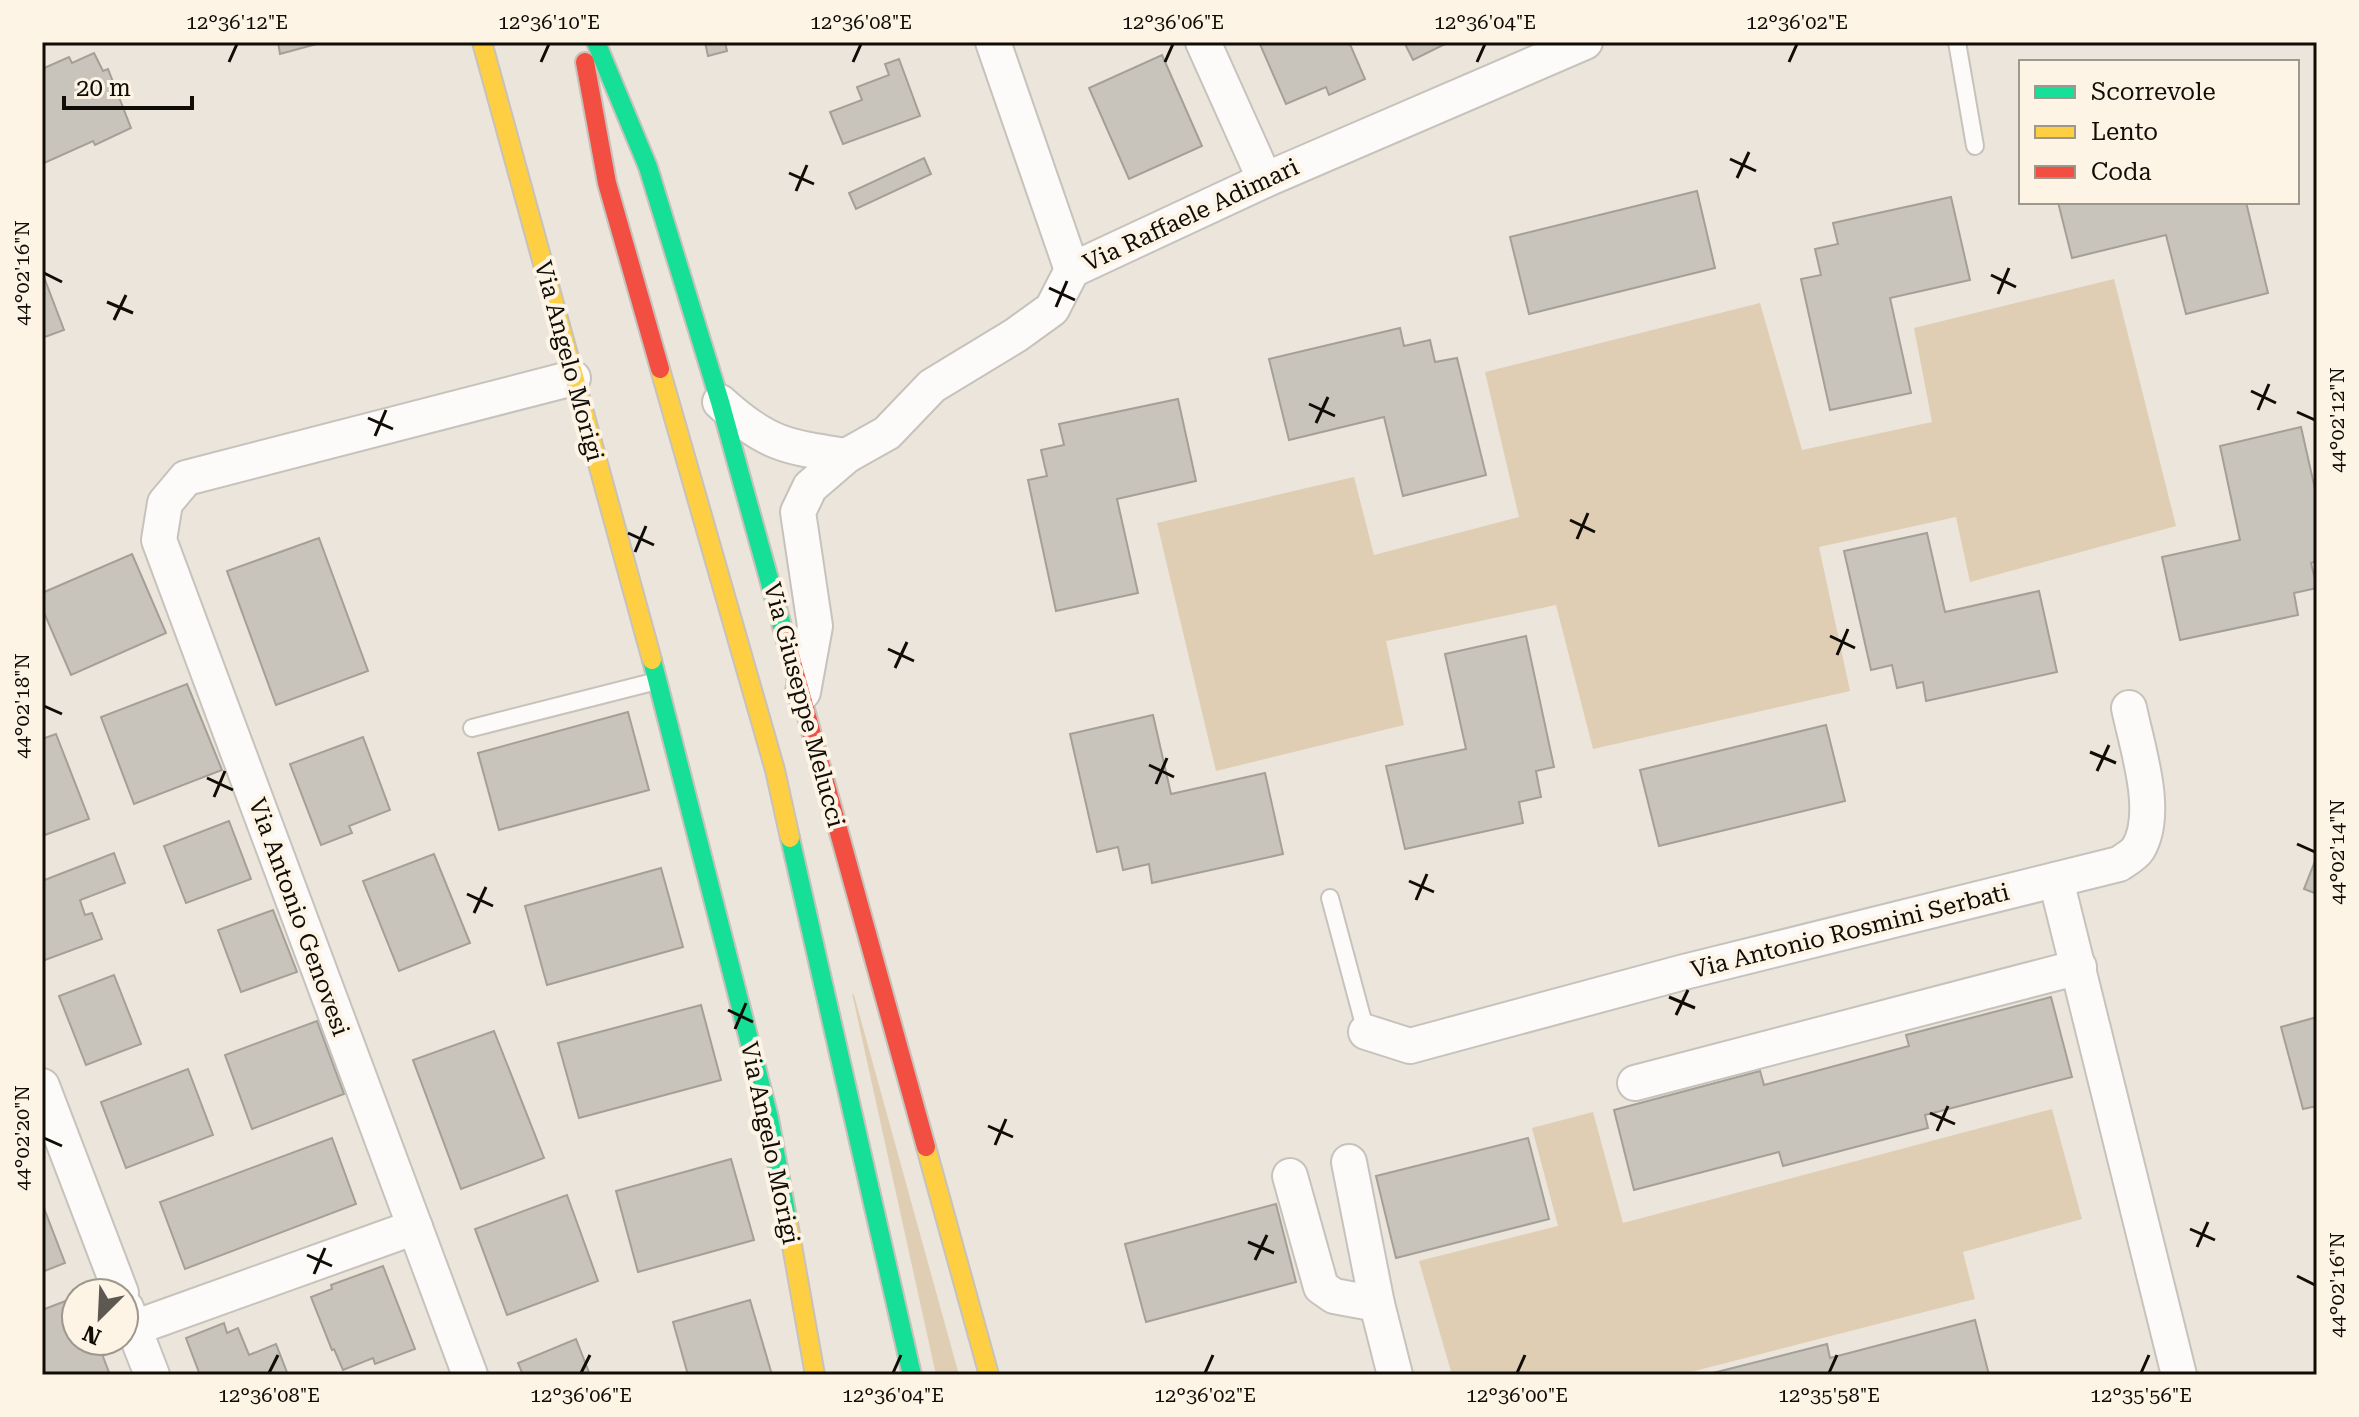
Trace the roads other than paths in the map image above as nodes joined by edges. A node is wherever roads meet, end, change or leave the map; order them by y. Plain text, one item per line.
1 (482, 42) edge
2 (581, 42) edge
3 (596, 42) edge
4 (993, 42) edge
5 (1203, 42) edge
6 (1585, 42) edge
7 (1957, 42) edge
8 (1539, 51) edge
9 (1975, 146) dead end
10 (1265, 180) junction
11 (1072, 270) junction
12 (573, 378) junction
13 (720, 402) junction
14 (846, 456) junction
15 (658, 680) junction
16 (802, 696) junction
17 (2129, 708) dead end
18 (472, 728) dead end
19 (2056, 880) junction
20 (1330, 898) dead end
21 (2079, 967) junction
22 (1366, 1032) joint
23 (1635, 1083) dead end
24 (42, 1086) edge
25 (1349, 1162) dead end
26 (1290, 1176) dead end
27 (415, 1227) junction
28 (115, 1277) edge
29 (1377, 1304) junction
30 (140, 1312) edge
31 (140, 1344) edge
32 (152, 1375) edge
33 (470, 1375) edge
34 (815, 1375) edge
35 (912, 1375) edge
36 (989, 1375) edge
37 (1395, 1375) edge
38 (2179, 1375) edge

1 - 12 main road, Via Angelo Morigi
2 - 35 main road, Via Giuseppe Melucci
3 - 13 main road, Via Giuseppe Melucci
4 - 11 street
5 - 10 street
6 - 8 street, Via Raffaele Adimari
7 - 9 lane
8 - 10 street, Via Raffaele Adimari
10 - 11 street, Via Raffaele Adimari
11 - 14 street, Via Raffaele Adimari
12 - 15 main road, Via Angelo Morigi
12 - 27 street, Via Antonio Genovesi
13 - 14 street
13 - 16 main road, Via Giuseppe Melucci
14 - 16 street, Via Raffaele Adimari
15 - 18 lane
15 - 34 main road, Via Angelo Morigi
16 - 36 main road, Via Giuseppe Melucci
17 - 19 street, Via Antonio Rosmini Serbati
19 - 21 street
19 - 22 street, Via Antonio Rosmini Serbati
20 - 22 lane
21 - 23 street
21 - 38 street
24 - 28 street
25 - 29 street
26 - 29 street
27 - 30 street
27 - 33 street, Via Antonio Genovesi
29 - 37 street
31 - 32 street

